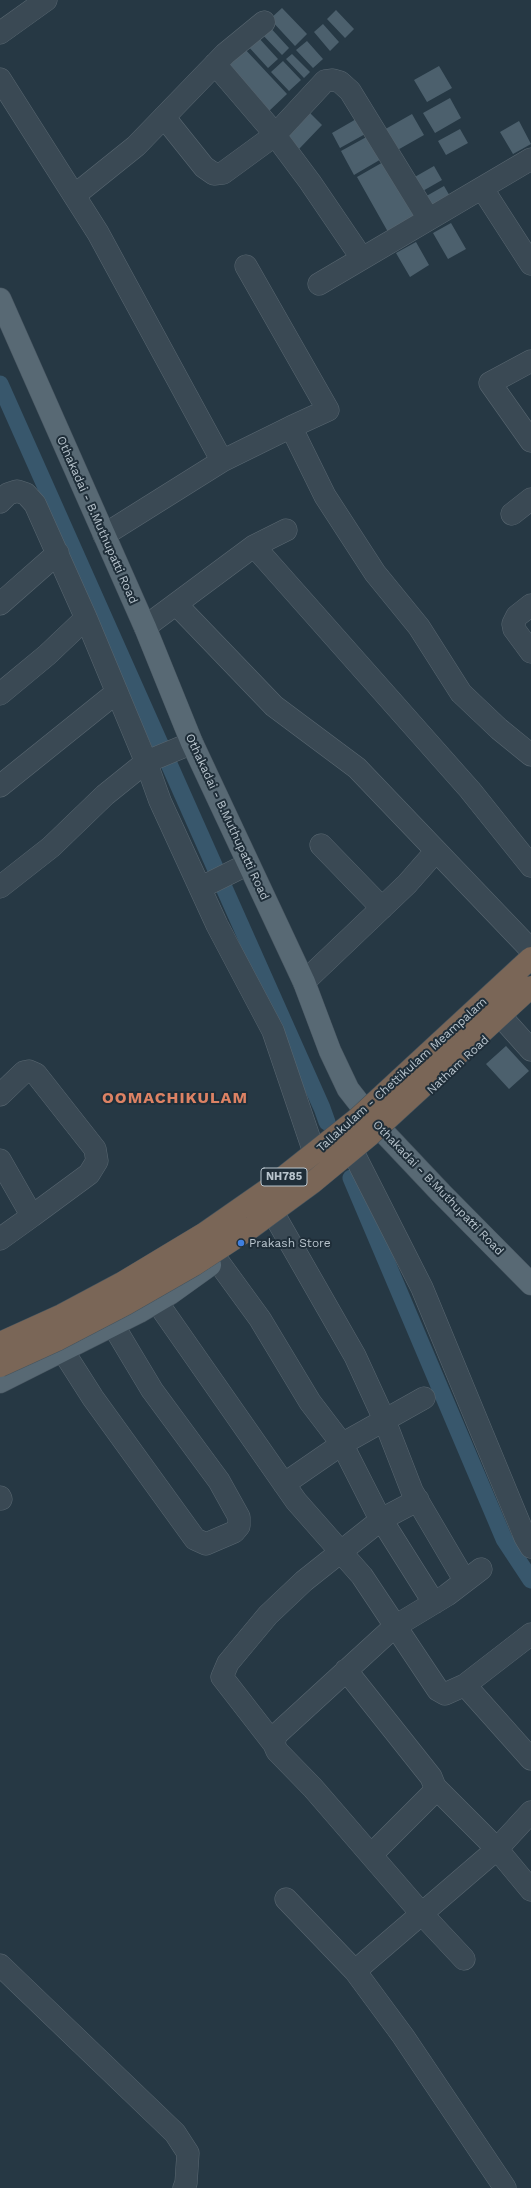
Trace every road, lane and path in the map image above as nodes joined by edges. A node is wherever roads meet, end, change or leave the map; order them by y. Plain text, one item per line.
1 (46, 0) edge
2 (264, 22) dead end
3 (0, 33) edge
4 (216, 64) junction
5 (0, 79) edge
6 (164, 117) junction
7 (275, 135) junction
8 (531, 159) edge
9 (482, 188) junction
10 (76, 195) junction
11 (428, 218) junction
12 (361, 257) junction
13 (531, 264) edge
14 (246, 266) dead end
15 (318, 284) dead end
16 (0, 299) edge
17 (531, 361) edge
18 (292, 427) junction
19 (531, 441) edge
20 (222, 461) junction
21 (531, 499) edge
22 (0, 502) edge
23 (512, 514) dead end
24 (286, 530) dead end
25 (104, 536) junction
26 (254, 546) junction
27 (58, 553) junction
28 (0, 604) edge
29 (176, 604) junction
30 (531, 605) edge
31 (86, 618) junction
32 (145, 627) junction
33 (531, 652) edge
34 (117, 692) junction
35 (0, 694) edge
36 (192, 743) junction
37 (531, 755) edge
38 (158, 757) junction
39 (0, 786) edge
40 (321, 845) dead end
41 (436, 851) junction
42 (248, 864) junction
43 (531, 866) edge
44 (212, 881) junction
45 (0, 887) edge
46 (382, 908) junction
47 (531, 951) edge
48 (531, 958) edge
49 (304, 982) junction
50 (531, 987) edge
51 (531, 996) edge
52 (505, 1021) junction
53 (531, 1050) edge
54 (0, 1095) edge
55 (362, 1108) junction
56 (384, 1132) junction
57 (313, 1149) junction
58 (355, 1156) junction
59 (0, 1160) edge
60 (32, 1216) junction
61 (276, 1218) junction
62 (0, 1239) edge
63 (217, 1260) junction
64 (531, 1284) edge
65 (157, 1302) junction
66 (113, 1325) junction
67 (0, 1340) edge
68 (0, 1343) edge
69 (63, 1351) junction
70 (0, 1366) edge
71 (0, 1382) edge
72 (424, 1398) dead end
73 (384, 1419) junction
74 (342, 1444) junction
75 (284, 1484) junction
76 (418, 1500) junction
77 (382, 1519) junction
78 (531, 1547) edge
79 (339, 1552) junction
80 (434, 1603) junction
81 (394, 1627) junction
82 (531, 1634) edge
83 (346, 1670) junction
84 (465, 1685) junction
85 (274, 1744) junction
86 (531, 1759) edge
87 (436, 1787) junction
88 (531, 1812) edge
89 (497, 1849) junction
90 (371, 1855) junction
91 (531, 1890) edge
92 (286, 1899) dead end
93 (421, 1913) junction
94 (464, 1959) dead end
95 (0, 1965) edge
96 (355, 1971) junction
97 (184, 2188) edge
98 (505, 2188) edge

1 - 3 street
2 - 4 street
4 - 6 street
4 - 7 street
5 - 10 street
6 - 7 street
6 - 10 street
7 - 11 street
7 - 12 street
8 - 9 street
9 - 11 street
9 - 13 street
10 - 20 street
11 - 12 street
12 - 15 street
14 - 18 street
16 - 25 main road, Othakadai - B.Muthupatti Road
17 - 19 street
18 - 20 street
18 - 37 street
20 - 25 street
21 - 23 street
22 - 27 street
24 - 26 street
25 - 32 main road, Othakadai - B.Muthupatti Road
26 - 29 street
26 - 43 street
27 - 28 street
27 - 31 street
29 - 32 street
29 - 41 street
30 - 33 street
31 - 34 street
31 - 35 street
32 - 36 main road, Othakadai - B.Muthupatti Road
34 - 38 street
34 - 39 street
36 - 38 street
36 - 42 main road, Othakadai - B.Muthupatti Road
38 - 44 street
38 - 45 street
40 - 46 street
41 - 46 street
41 - 47 street
42 - 44 street
42 - 49 main road, Othakadai - B.Muthupatti Road
44 - 57 street
46 - 49 street
47 - 55 main road
48 - 68 highway, Tallakulam - Chettikulam Meampalam / NH785, bridge
49 - 55 main road, Othakadai - B.Muthupatti Road
50 - 70 highway, Tallakulam - Chettikulam Meampalam / NH785, bridge
51 - 52 main road, Natham Road
52 - 53 street
52 - 56 main road, Natham Road
54 - 60 street
55 - 56 main road, Othakadai - B.Muthupatti Road
55 - 57 main road
56 - 58 main road, Natham Road
56 - 64 main road, Othakadai - B.Muthupatti Road
57 - 67 main road
58 - 61 main road, Natham Road
58 - 78 street
59 - 60 street
60 - 62 street
61 - 63 main road, Natham Road
61 - 73 street
63 - 65 main road, Natham Road
63 - 74 street
65 - 66 main road, Natham Road
65 - 75 street
66 - 69 main road, Natham Road
66 - 69 street
69 - 71 main road, Natham Road
72 - 73 street
73 - 74 street
73 - 76 street
74 - 75 street
74 - 77 street
75 - 79 street
76 - 77 street
76 - 80 street
77 - 79 street
77 - 80 street
79 - 81 street
79 - 85 street
80 - 81 street
81 - 83 street
81 - 84 street
82 - 84 street
83 - 85 street
83 - 87 street
84 - 86 street
85 - 90 street
87 - 89 street
87 - 90 street
88 - 89 street
89 - 91 street
89 - 93 street
90 - 93 street
92 - 96 street
93 - 94 street
93 - 96 street
95 - 97 street
96 - 98 street

